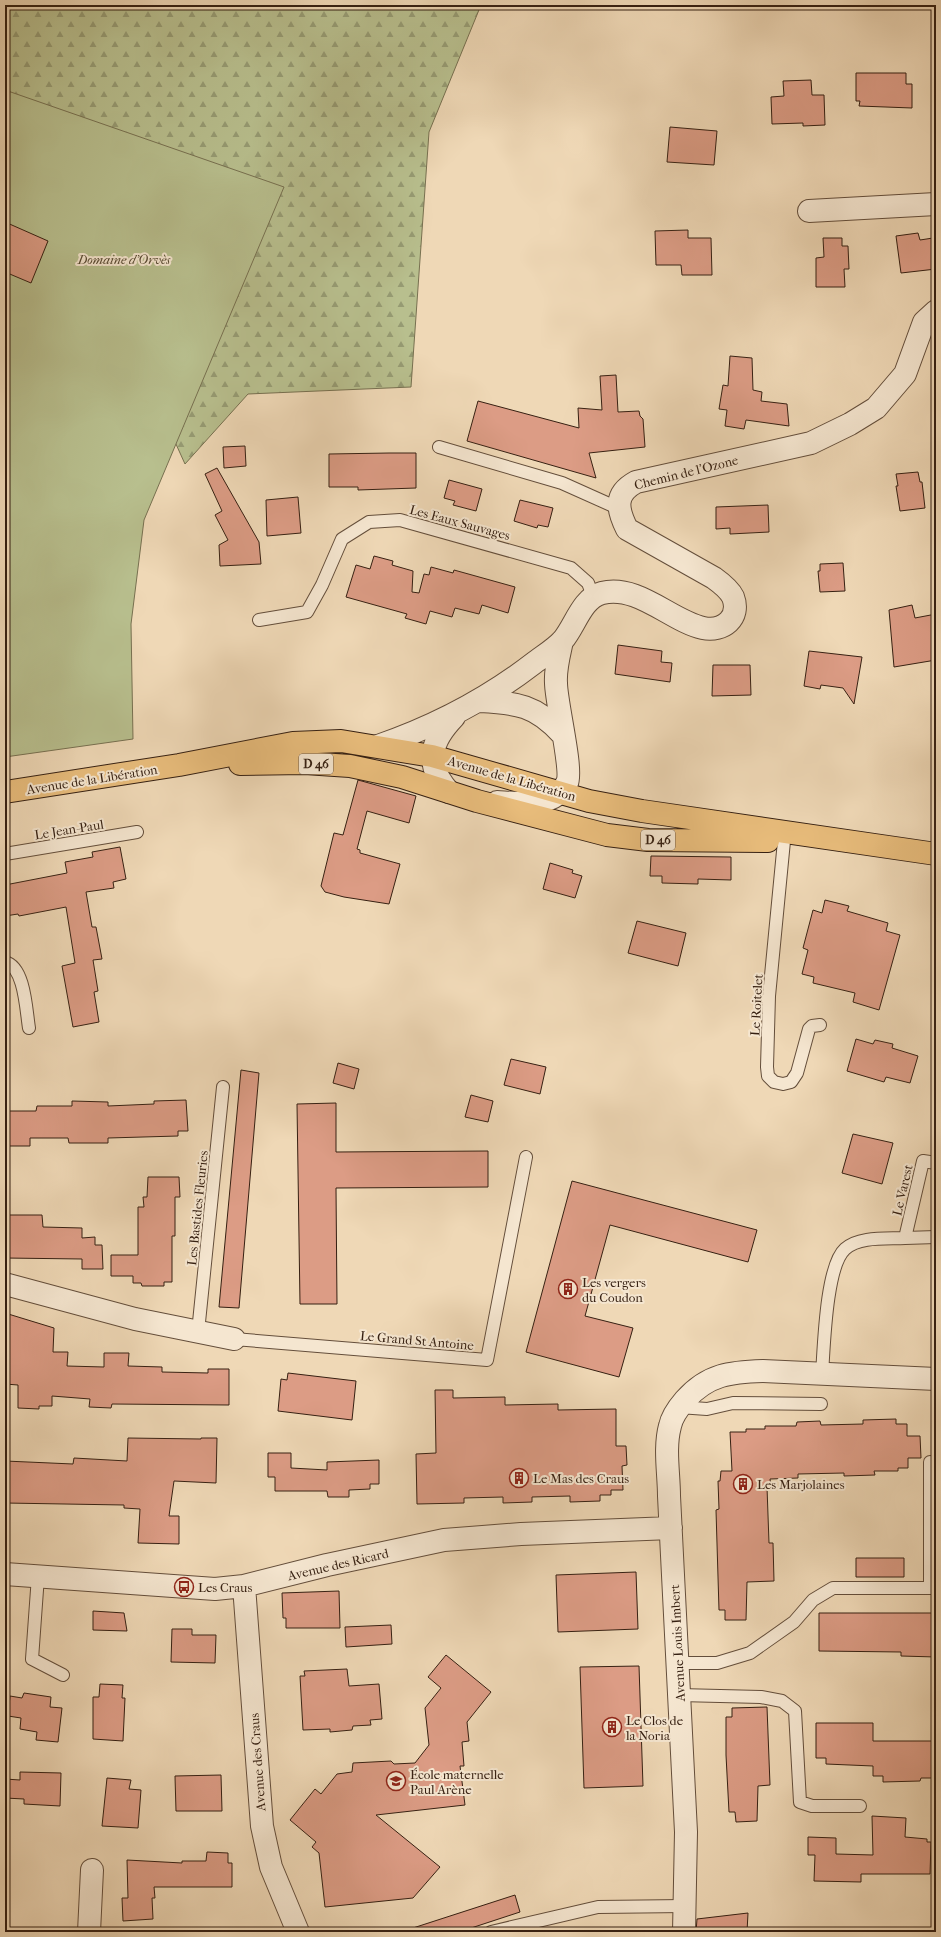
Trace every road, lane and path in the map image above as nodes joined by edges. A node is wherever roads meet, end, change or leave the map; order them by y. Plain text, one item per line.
1 (936, 204) edge
2 (809, 211) dead end
3 (936, 311) edge
4 (439, 447) dead end
5 (620, 509) junction
6 (593, 596) junction
7 (259, 620) dead end
8 (562, 641) junction
9 (480, 701) junction
10 (456, 714) junction
11 (562, 734) junction
12 (378, 746) junction
13 (432, 756) junction
14 (179, 765) junction
15 (568, 766) junction
16 (5, 792) edge
17 (449, 792) junction
18 (560, 792) junction
19 (477, 801) junction
20 (589, 801) junction
21 (137, 832) dead end
22 (784, 841) junction
23 (844, 842) junction
24 (5, 854) edge
25 (936, 854) edge
26 (5, 962) edge
27 (820, 1025) dead end
28 (29, 1028) dead end
29 (223, 1087) dead end
30 (526, 1157) dead end
31 (936, 1163) edge
32 (936, 1237) edge
33 (905, 1238) junction
34 (5, 1284) edge
35 (198, 1332) junction
36 (234, 1339) joint
37 (822, 1374) junction
38 (936, 1379) edge
39 (821, 1404) dead end
40 (675, 1416) junction
41 (930, 1462) dead end
42 (671, 1528) junction
43 (5, 1574) edge
44 (38, 1576) junction
45 (244, 1586) junction
46 (933, 1588) edge
47 (678, 1663) junction
48 (63, 1675) dead end
49 (680, 1695) junction
50 (860, 1806) dead end
51 (92, 1870) dead end
52 (685, 1906) junction
53 (89, 1932) edge
54 (298, 1932) edge
55 (491, 1932) edge
56 (684, 1932) edge

1 - 2 street
3 - 5 street, Chemin de l'Ozone
4 - 5 lane
5 - 6 street, Chemin de l'Ozone
6 - 7 lane, Les Eaux Sauvages
6 - 8 street
8 - 9 street
8 - 11 street
9 - 10 street
9 - 11 street
10 - 12 street
10 - 13 street
11 - 15 street
12 - 13 main road, Avenue de la Libération / D 46
12 - 14 main road, Avenue de la Libération / D 46
13 - 17 street
13 - 18 main road, Avenue de la Libération / D 46
14 - 16 main road, Avenue de la Libération / D 46
14 - 17 main road, Avenue de la Libération / D 46
15 - 18 street
15 - 20 street
17 - 19 main road, Avenue de la Libération / D 46
18 - 19 street
18 - 20 main road, Avenue de la Libération / D 46
19 - 22 main road, Avenue de la Libération / D 46
20 - 23 main road, Avenue de la Libération / D 46
21 - 24 lane, Le Jean-Paul
22 - 23 main road, Avenue de la Libération / D 46
22 - 27 lane, Le Roitelet
23 - 25 main road, Avenue de la Libération / D 46
26 - 28 lane
29 - 35 lane, Les Bastides Fleuries
30 - 36 lane, Le Grand St Antoine
31 - 33 lane, Le Varest
32 - 33 lane
33 - 37 lane
34 - 35 street
35 - 36 street
37 - 38 street
37 - 40 street
39 - 40 lane
40 - 42 street, Avenue Louis Imbert
41 - 46 lane
42 - 45 street, Avenue des Ricard
42 - 47 street, Avenue Louis Imbert
43 - 44 street, Avenue des Ricard
44 - 45 street, Avenue des Ricard
44 - 48 lane
45 - 54 street, Avenue des Craus
46 - 47 lane
47 - 49 street, Avenue Louis Imbert
49 - 50 lane
49 - 52 street, Avenue Louis Imbert
51 - 53 street
52 - 55 lane
52 - 56 street, Avenue Louis Imbert

